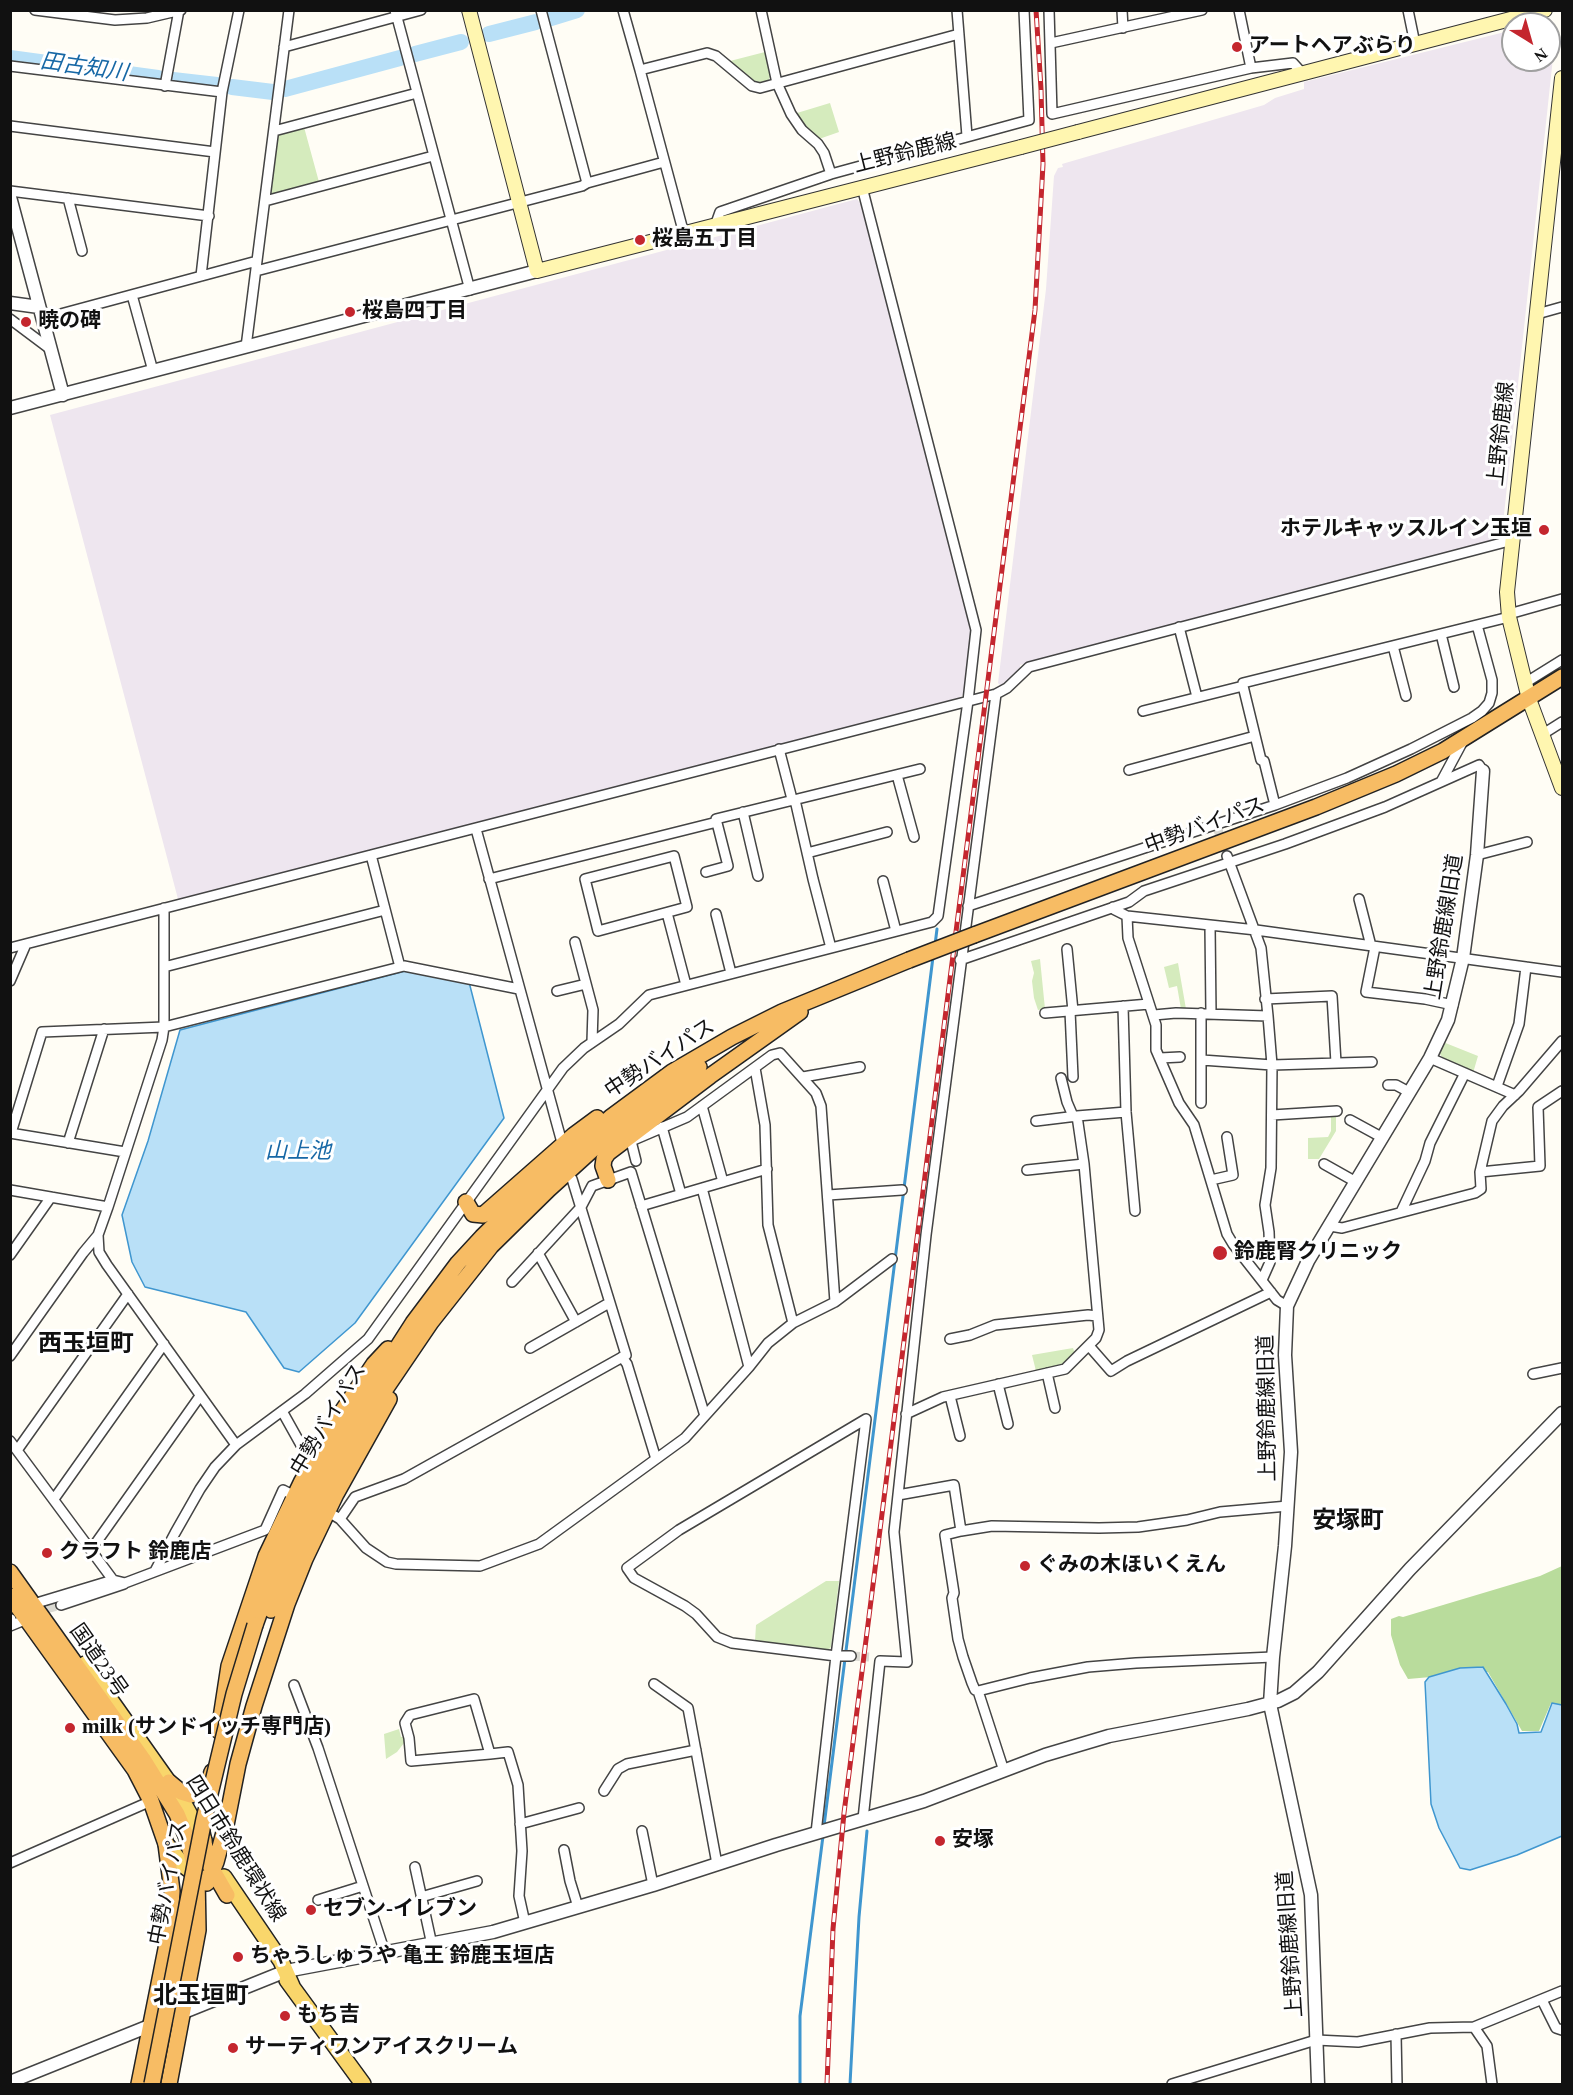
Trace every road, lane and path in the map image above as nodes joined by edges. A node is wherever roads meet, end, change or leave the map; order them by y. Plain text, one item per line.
1 (35, 10) edge
2 (239, 10) edge
3 (289, 10) edge
4 (421, 10) edge
5 (469, 10) edge
6 (623, 10) edge
7 (761, 10) edge
8 (957, 10) edge
9 (1024, 10) edge
10 (1049, 10) edge
11 (1122, 10) edge
12 (1202, 10) edge
13 (1239, 10) edge
14 (1408, 10) edge
15 (1545, 10) edge
16 (179, 11) edge
17 (544, 11) edge
18 (1178, 13) edge
19 (396, 14) edge
20 (1123, 28) junction
21 (959, 34) junction
22 (1051, 43) junction
23 (1415, 44) junction
24 (284, 47) junction
25 (10, 66) edge
26 (1251, 68) junction
27 (640, 70) junction
28 (1302, 73) junction
29 (1563, 78) edge
30 (777, 83) junction
31 (165, 86) junction
32 (222, 92) junction
33 (417, 93) junction
34 (10, 126) edge
35 (273, 131) junction
36 (967, 136) junction
37 (216, 152) junction
38 (433, 156) junction
39 (664, 162) junction
40 (831, 174) junction
41 (587, 183) junction
42 (862, 187) junction
43 (10, 191) edge
44 (10, 197) edge
45 (68, 198) junction
46 (265, 201) junction
47 (518, 203) junction
48 (209, 216) junction
49 (450, 219) junction
50 (715, 226) junction
51 (684, 234) junction
52 (82, 250) dead end
53 (256, 266) junction
54 (537, 271) junction
55 (201, 276) junction
56 (470, 290) junction
57 (132, 295) junction
58 (10, 303) edge
59 (1563, 307) edge
60 (41, 313) junction
61 (1537, 314) junction
62 (10, 319) edge
63 (246, 347) junction
64 (50, 349) junction
65 (153, 372) junction
66 (63, 395) junction
67 (10, 408) edge
68 (1513, 540) junction
69 (1563, 599) edge
70 (1509, 615) junction
71 (1477, 625) junction
72 (1179, 627) junction
73 (1441, 634) junction
74 (1393, 646) junction
75 (1563, 660) edge
76 (1563, 677) edge
77 (1525, 683) junction
78 (1243, 686) junction
79 (1454, 687) dead end
80 (996, 694) junction
81 (1406, 696) dead end
82 (1197, 697) junction
83 (1529, 699) junction
84 (968, 701) junction
85 (1143, 711) dead end
86 (1563, 722) edge
87 (1543, 734) junction
88 (1255, 736) junction
89 (1464, 739) junction
90 (779, 749) junction
91 (920, 769) dead end
92 (1129, 770) dead end
93 (1483, 771) joint
94 (897, 775) junction
95 (1441, 782) junction
96 (1563, 788) edge
97 (793, 800) junction
98 (1275, 805) junction
99 (743, 812) junction
100 (717, 822) junction
101 (476, 828) junction
102 (886, 832) dead end
103 (914, 837) dead end
104 (1527, 842) dead end
105 (807, 853) junction
106 (371, 855) junction
107 (1477, 855) junction
108 (1228, 859) junction
109 (706, 872) dead end
110 (758, 876) dead end
111 (489, 879) junction
112 (883, 881) dead end
113 (1359, 899) dead end
114 (968, 906) junction
115 (1113, 907) junction
116 (164, 908) junction
117 (385, 910) junction
118 (667, 913) junction
119 (716, 914) dead end
120 (1127, 916) junction
121 (1210, 926) junction
122 (1256, 930) junction
123 (896, 931) junction
124 (575, 942) dead end
125 (26, 944) junction
126 (1373, 946) junction
127 (10, 948) edge
128 (831, 948) junction
129 (1067, 949) dead end
130 (1463, 958) junction
131 (960, 960) junction
132 (400, 967) junction
133 (1526, 967) junction
134 (164, 968) junction
135 (732, 972) junction
136 (1563, 972) edge
137 (10, 981) edge
138 (586, 984) junction
139 (686, 985) junction
140 (849, 985) junction
141 (519, 989) junction
142 (557, 991) dead end
143 (1265, 999) junction
144 (1149, 1004) junction
145 (1454, 1005) junction
146 (1123, 1006) junction
147 (805, 1008) junction
148 (1071, 1011) junction
149 (1045, 1013) dead end
150 (1206, 1013) junction
151 (1154, 1015) junction
152 (1268, 1016) junction
153 (164, 1027) junction
154 (104, 1029) junction
155 (1563, 1041) edge
156 (592, 1042) junction
157 (1180, 1057) dead end
158 (1160, 1058) junction
159 (1430, 1058) junction
160 (1202, 1060) junction
161 (1372, 1062) dead end
162 (1336, 1063) junction
163 (1272, 1065) junction
164 (860, 1066) dead end
165 (755, 1068) junction
166 (1466, 1073) junction
167 (803, 1077) junction
168 (1061, 1077) dead end
169 (1073, 1077) dead end
170 (658, 1082) junction
171 (1388, 1085) dead end
172 (1497, 1086) junction
173 (547, 1090) junction
174 (1563, 1091) edge
175 (1410, 1092) junction
176 (1515, 1095) junction
177 (1201, 1103) dead end
178 (702, 1106) junction
179 (1126, 1112) junction
180 (1337, 1112) dead end
181 (1272, 1115) junction
182 (1075, 1116) junction
183 (1350, 1119) dead end
184 (1036, 1120) dead end
185 (662, 1127) junction
186 (11, 1133) edge
187 (1227, 1137) dead end
188 (1383, 1138) junction
189 (561, 1139) dead end
190 (68, 1143) junction
191 (125, 1152) junction
192 (636, 1161) dead end
193 (1084, 1164) junction
194 (1324, 1164) dead end
195 (767, 1170) junction
196 (1027, 1170) dead end
197 (1480, 1172) junction
198 (572, 1179) dead end
199 (608, 1180) junction
200 (1211, 1180) junction
201 (723, 1182) junction
202 (1356, 1182) junction
203 (702, 1188) junction
204 (10, 1190) edge
205 (902, 1190) dead end
206 (681, 1194) junction
207 (828, 1195) junction
208 (51, 1197) junction
209 (466, 1202) junction
210 (641, 1206) junction
211 (108, 1207) junction
212 (581, 1207) junction
213 (1136, 1210) dead end
214 (1401, 1212) junction
215 (1330, 1226) junction
216 (98, 1235) junction
217 (538, 1253) junction
218 (10, 1255) edge
219 (892, 1259) dead end
220 (1262, 1280) junction
221 (512, 1282) dead end
222 (1271, 1292) junction
223 (128, 1294) junction
224 (834, 1302) junction
225 (609, 1303) junction
226 (1287, 1306) junction
227 (1097, 1316) junction
228 (431, 1322) junction
229 (576, 1322) junction
230 (413, 1323) junction
231 (793, 1323) junction
232 (950, 1339) dead end
233 (164, 1344) junction
234 (1090, 1347) junction
235 (530, 1348) dead end
236 (10, 1356) edge
237 (622, 1358) junction
238 (749, 1367) junction
239 (1563, 1368) edge
240 (1047, 1373) junction
241 (1533, 1374) dead end
242 (999, 1384) junction
243 (200, 1396) junction
244 (950, 1396) junction
245 (1055, 1408) dead end
246 (282, 1411) junction
247 (1563, 1413) edge
248 (906, 1414) junction
249 (705, 1416) junction
250 (1008, 1424) dead end
251 (960, 1436) dead end
252 (10, 1441) edge
253 (236, 1445) junction
254 (301, 1445) dead end
255 (18, 1449) junction
256 (656, 1459) junction
257 (289, 1493) dead end
258 (898, 1495) junction
259 (54, 1499) junction
260 (1288, 1506) junction
261 (330, 1514) dead end
262 (340, 1518) junction
263 (961, 1530) junction
264 (91, 1550) junction
265 (10, 1562) edge
266 (155, 1571) junction
267 (10, 1572) edge
268 (113, 1580) junction
269 (125, 1583) junction
270 (10, 1596) edge
271 (40, 1602) junction
272 (61, 1605) tunnel mouth
273 (16, 1619) edge
274 (10, 1626) edge
275 (259, 1626) junction
276 (844, 1656) junction
277 (869, 1657) tunnel mouth
278 (1273, 1657) junction
279 (880, 1661) junction
280 (654, 1684) dead end
281 (294, 1685) dead end
282 (978, 1691) junction
283 (1270, 1704) junction
284 (696, 1750) junction
285 (490, 1754) junction
286 (1004, 1771) junction
287 (168, 1782) junction
288 (209, 1782) junction
289 (604, 1791) dead end
290 (151, 1801) junction
291 (579, 1808) dead end
292 (863, 1819) junction
293 (520, 1824) junction
294 (642, 1831) dead end
295 (821, 1832) junction
296 (203, 1837) junction
297 (166, 1844) junction
298 (564, 1850) dead end
299 (10, 1863) edge
300 (717, 1864) junction
301 (415, 1867) dead end
302 (208, 1873) junction
303 (477, 1881) dead end
304 (653, 1885) junction
305 (363, 1886) junction
306 (227, 1895) joint
307 (422, 1896) junction
308 (318, 1900) dead end
309 (578, 1907) junction
310 (525, 1923) junction
311 (432, 1945) junction
312 (385, 1953) junction
313 (287, 1977) junction
314 (1563, 1991) edge
315 (1542, 2000) junction
316 (183, 2012) junction
317 (150, 2026) junction
318 (1474, 2027) junction
319 (1563, 2030) edge
320 (1396, 2034) junction
321 (1316, 2040) junction
322 (10, 2082) edge
323 (139, 2085) edge
324 (152, 2085) edge
325 (159, 2085) edge
326 (169, 2085) edge
327 (363, 2085) edge
328 (1172, 2085) edge
329 (1318, 2085) edge
330 (1397, 2085) edge
331 (1492, 2085) edge

1 - 16 street
2 - 32 street
3 - 24 street
4 - 19 street
5 - 47 main road
6 - 27 street
7 - 30 street
8 - 21 street
9 - 36 street
10 - 22 street
11 - 20 street
12 - 18 street
13 - 26 street
14 - 23 street
15 - 23 main road, 上野鈴鹿線
16 - 31 street
17 - 41 street
18 - 20 street
19 - 24 street
19 - 33 street
20 - 22 street
21 - 30 street
21 - 36 street
22 - 26 street
23 - 28 main road, 上野鈴鹿線
24 - 35 street
25 - 31 street
26 - 28 street
27 - 30 street
27 - 39 street
28 - 42 main road, 上野鈴鹿線, bridge
29 - 61 main road, 上野鈴鹿線
30 - 40 street
31 - 32 street
32 - 37 street
33 - 35 street
33 - 38 street
34 - 37 street
35 - 46 street
36 - 40 street
37 - 48 street
38 - 46 street
38 - 49 street
39 - 41 street
39 - 51 street
40 - 50 street
41 - 47 street
42 - 50 main road, 上野鈴鹿線
42 - 84 street
43 - 45 street
44 - 60 street
45 - 48 street
45 - 52 street
46 - 53 street
47 - 49 street
47 - 54 main road
48 - 55 street
49 - 53 street
49 - 56 street
50 - 51 main road, 上野鈴鹿線
51 - 54 main road, 上野鈴鹿線
53 - 55 street
53 - 63 street
54 - 56 street
55 - 57 street
56 - 63 street
57 - 60 street
57 - 65 street
58 - 60 street
59 - 61 street
60 - 64 street
61 - 68 main road, 上野鈴鹿線
62 - 64 street
63 - 65 street
64 - 66 street
65 - 66 street
66 - 67 street
68 - 70 main road, 上野鈴鹿線
68 - 72 street
69 - 70 street
70 - 71 street
70 - 77 main road, 上野鈴鹿線
71 - 73 street
71 - 98 street
72 - 80 street
72 - 82 street
73 - 74 street
73 - 79 street
74 - 78 street
74 - 81 street
75 - 77 street
76 - 83 highway, 中勢バイパス
77 - 83 main road, 上野鈴鹿線
78 - 82 street
78 - 88 street
80 - 84 street
80 - 114 street
82 - 85 street
83 - 87 main road, 上野鈴鹿線
83 - 89 highway, 中勢バイパス
84 - 90 street
84 - 123 street
86 - 87 street
87 - 96 main road, 上野鈴鹿線
88 - 92 street
88 - 98 street
89 - 95 street
89 - 140 highway, 中勢バイパス, bridge
90 - 97 street
90 - 101 street
91 - 94 street
93 - 95 street
93 - 107 street, 上野鈴鹿線旧道
94 - 97 street
94 - 103 street
95 - 108 street
97 - 99 street
97 - 105 street
98 - 114 street
99 - 100 street
99 - 110 street
100 - 109 street
100 - 111 street
101 - 106 street
101 - 111 street
102 - 105 street
104 - 107 street
105 - 128 street
106 - 116 street
106 - 117 street
107 - 130 street, 上野鈴鹿線旧道
108 - 115 street
108 - 122 street
111 - 141 street
112 - 123 street
113 - 126 street
114 - 131 street
115 - 120 street
115 - 131 street
116 - 125 street
116 - 134 street
117 - 132 street
117 - 134 street
118 - 118 street
118 - 139 street
119 - 135 street
120 - 121 street
120 - 144 street
121 - 122 street
121 - 150 street
122 - 126 street
122 - 143 street
123 - 128 street
124 - 138 street
125 - 127 street
125 - 137 street
126 - 130 street
126 - 145 street
128 - 135 street
129 - 148 street
130 - 133 street
130 - 145 street, 上野鈴鹿線旧道
131 - 248 street
132 - 141 street
132 - 153 street
133 - 136 street
133 - 172 street
134 - 153 street
135 - 139 street
138 - 142 street
138 - 156 street
139 - 156 street
140 - 147 highway, 中勢バイパス
140 - 170 highway, 中勢バイパス
141 - 173 street
143 - 152 street
143 - 162 street
144 - 146 street
144 - 151 street
145 - 159 street, 上野鈴鹿線旧道
146 - 148 street
146 - 179 street
147 - 199 highway
147 - 228 highway, 中勢バイパス
148 - 149 street
148 - 169 street
150 - 151 street
150 - 152 street
150 - 160 street
151 - 158 street
152 - 163 street
153 - 154 street
153 - 191 street
154 - 186 street
154 - 190 street
155 - 176 street
156 - 173 street
157 - 158 street
158 - 200 street
159 - 166 street
159 - 175 street, 上野鈴鹿線旧道
160 - 163 street
160 - 177 street
161 - 162 street
162 - 163 street
163 - 181 street
164 - 167 street
165 - 167 street
165 - 178 street
165 - 195 street
166 - 172 street
166 - 214 street
167 - 207 street
168 - 182 street
170 - 209 highway
170 - 230 highway, 中勢バイパス
171 - 175 street
172 - 176 street
173 - 189 street
173 - 209 street
174 - 197 street
175 - 188 street, 上野鈴鹿線旧道
176 - 197 street
178 - 185 street
178 - 201 street
179 - 182 street
179 - 213 street
180 - 181 street
181 - 220 street
182 - 184 street
182 - 193 street
183 - 188 street
185 - 192 street
185 - 206 street
186 - 190 street
187 - 200 street
188 - 202 street, 上野鈴鹿線旧道
190 - 191 street
191 - 211 street
193 - 196 street
193 - 227 street
194 - 202 street
195 - 201 street
195 - 231 street
197 - 214 street
198 - 212 street
199 - 210 street
199 - 212 street
200 - 220 street
201 - 203 street
202 - 215 street, 上野鈴鹿線旧道
203 - 206 street
203 - 238 street
204 - 208 street
205 - 207 street
206 - 210 street
207 - 224 street
208 - 211 street
208 - 218 street
209 - 246 street
210 - 249 street
211 - 216 street
212 - 217 street
212 - 225 street
214 - 215 street
215 - 226 street, 上野鈴鹿線旧道
216 - 223 street
216 - 236 street
217 - 221 street
217 - 229 street
219 - 224 street
220 - 222 street
222 - 226 street
222 - 234 street
223 - 233 street
223 - 255 street
224 - 231 street
225 - 229 street
225 - 237 street
226 - 260 street, 上野鈴鹿線旧道
227 - 232 street
227 - 234 street
228 - 275 highway, 中勢バイパス
228 - 302 highway
229 - 235 street
230 - 275 highway, 中勢バイパス
230 - 288 highway
231 - 238 street
233 - 243 street
233 - 259 street
234 - 240 street
237 - 256 street
237 - 262 street
238 - 249 street
239 - 241 street
240 - 242 street
240 - 245 street
242 - 244 street
242 - 250 street
243 - 253 street
243 - 264 street
244 - 248 street
244 - 251 street
246 - 253 street
246 - 254 street
247 - 283 street
248 - 258 street
249 - 256 street
252 - 255 street
253 - 266 street
255 - 259 street
256 - 262 street
257 - 266 street
258 - 263 street
258 - 279 street
259 - 264 street
260 - 263 street
260 - 278 street, 上野鈴鹿線旧道
261 - 262 street
263 - 282 street
264 - 268 street
265 - 271 main road, 四日市鈴鹿環状線
266 - 269 street
267 - 302 highway, 国道23号
268 - 269 street
268 - 271 street
269 - 272 street
270 - 273 highway, 国道23号
271 - 287 main road, 四日市鈴鹿環状線
273 - 274 street
273 - 290 highway, 国道23号
275 - 324 highway, 中勢バイパス, bridge
275 - 325 highway, 中勢バイパス
276 - 276 street
276 - 295 street
277 - 279 street
278 - 282 street
278 - 283 street, 上野鈴鹿線旧道
279 - 292 street
280 - 284 street
281 - 305 street
282 - 286 street
283 - 286 street
283 - 321 street, 上野鈴鹿線旧道
284 - 289 street
284 - 300 street
285 - 285 street
285 - 293 street
286 - 292 street
287 - 288 highway
287 - 296 main road, 四日市鈴鹿環状線
288 - 296 highway
290 - 297 highway, 国道23号
290 - 299 street
291 - 293 street
292 - 295 street
293 - 310 street
294 - 304 street
295 - 300 street
296 - 302 main road, 四日市鈴鹿環状線
297 - 302 main road, 四日市鈴鹿環状線
297 - 317 highway, 国道23号
298 - 309 street
300 - 304 street
301 - 307 street
302 - 306 highway
302 - 313 main road, 四日市鈴鹿環状線
302 - 316 highway, 国道23号
303 - 307 street
304 - 309 street
305 - 308 street
305 - 312 street
306 - 313 main road, 四日市鈴鹿環状線
307 - 311 street
309 - 310 street
310 - 311 street
311 - 312 street
312 - 313 street
313 - 316 street
313 - 327 main road, 四日市鈴鹿環状線
314 - 315 street
315 - 318 street
315 - 319 street
316 - 317 street
316 - 326 highway, 国道23号
317 - 322 street
317 - 323 highway, 国道23号
318 - 320 street
318 - 331 street
320 - 321 street
320 - 330 street
321 - 328 street
321 - 329 street, 上野鈴鹿線旧道

